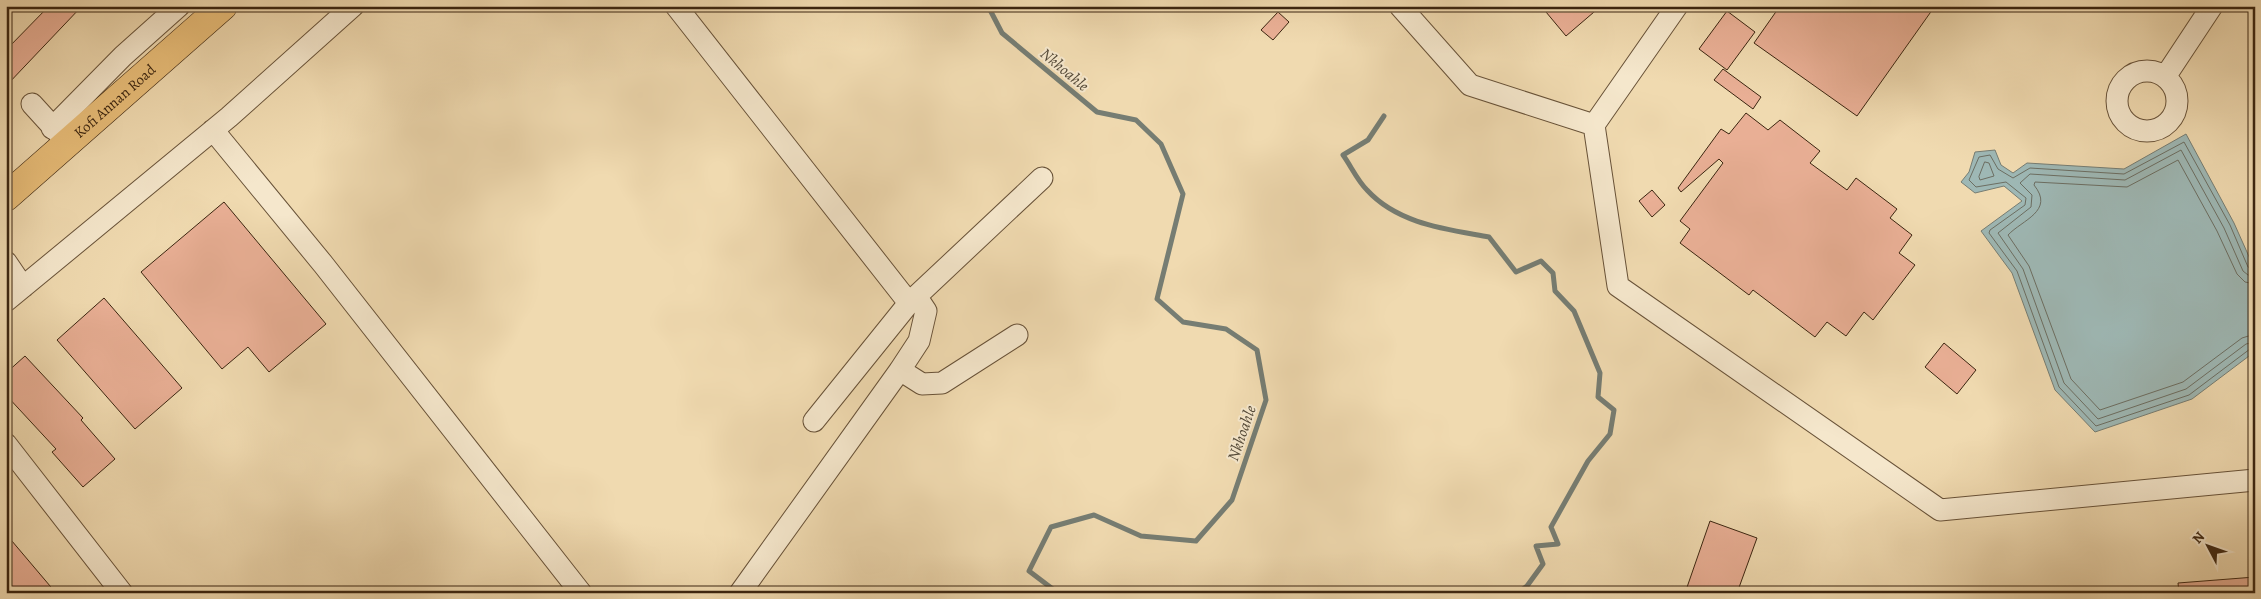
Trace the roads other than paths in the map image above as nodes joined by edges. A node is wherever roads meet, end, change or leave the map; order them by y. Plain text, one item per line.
1 (179, 6) edge
2 (223, 6) edge
3 (353, 6) edge
4 (676, 6) edge
5 (1400, 6) edge
6 (1677, 6) edge
7 (2212, 6) edge
8 (157, 14) edge
9 (2165, 77) dead end
10 (32, 104) dead end
11 (1594, 125) junction
12 (213, 130) junction
13 (60, 136) junction
14 (1042, 178) dead end
15 (6, 197) edge
16 (6, 262) edge
17 (23, 287) junction
18 (913, 300) junction
19 (6, 301) edge
20 (1017, 336) dead end
21 (900, 370) junction
22 (814, 421) dead end
23 (6, 444) edge
24 (2255, 480) edge
25 (122, 593) edge
26 (581, 593) edge
27 (740, 593) edge

1 - 8 street
2 - 13 main road, Kofi Annan Road
3 - 12 street
4 - 18 street
5 - 11 street
6 - 11 street
7 - 9 street
8 - 13 street
10 - 13 street
11 - 24 street
12 - 17 street
12 - 26 street
13 - 15 main road, Kofi Annan Road
14 - 18 street
16 - 17 street
17 - 19 street
18 - 21 street
18 - 22 street
20 - 21 street
21 - 27 street
23 - 25 street

